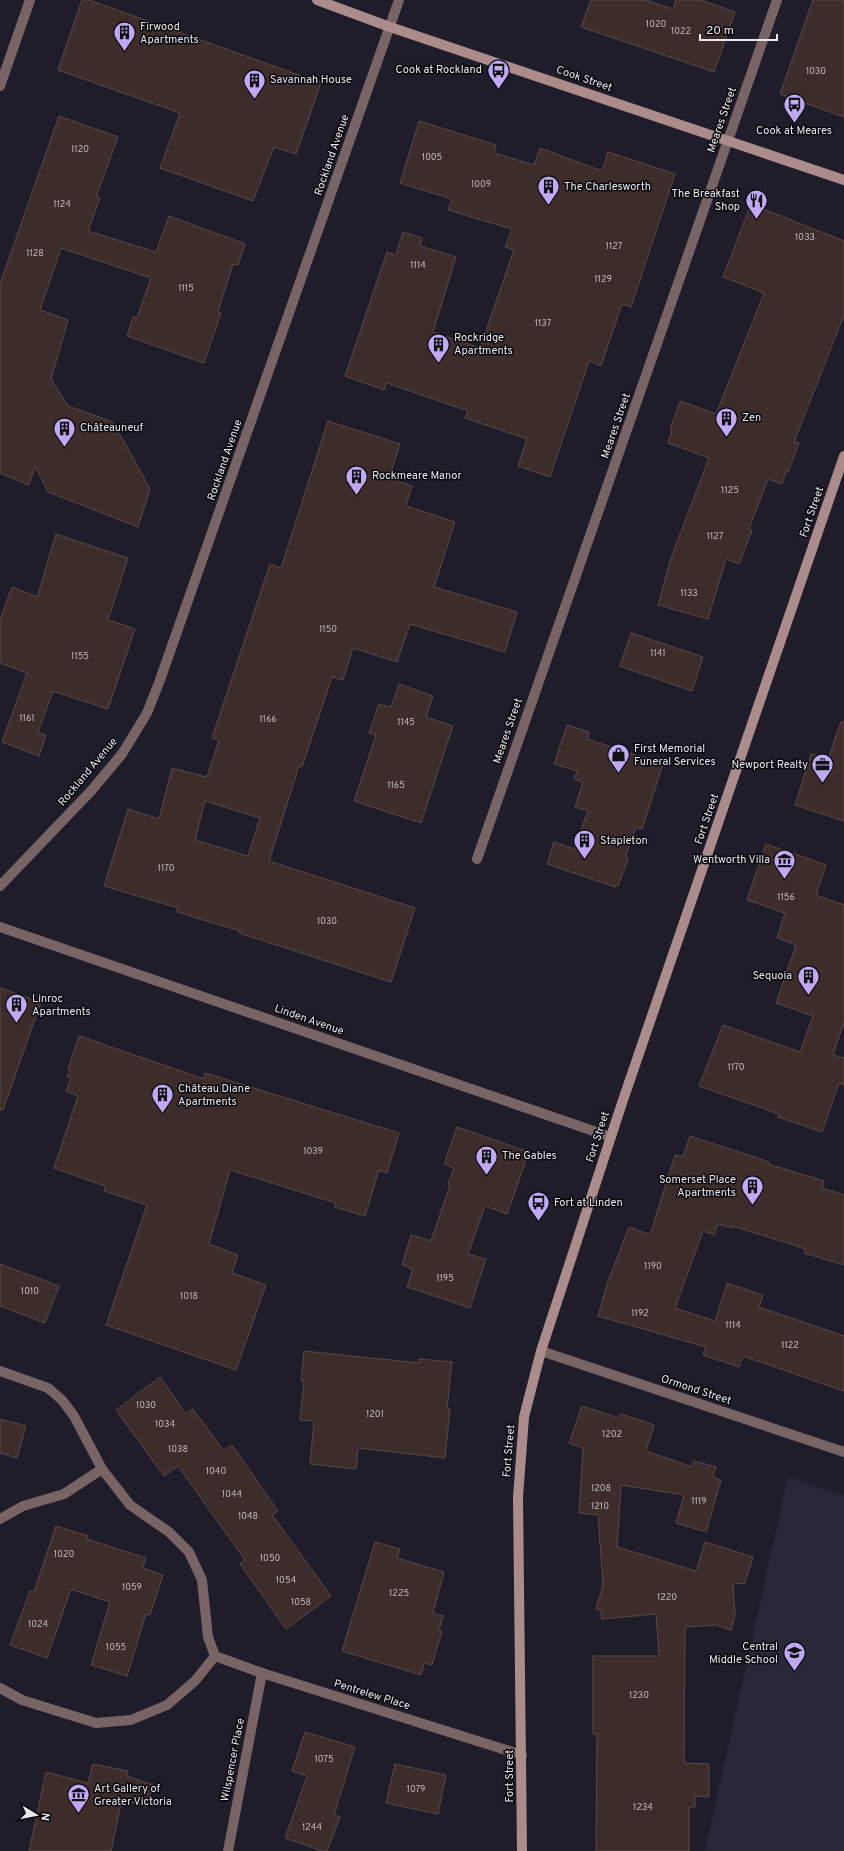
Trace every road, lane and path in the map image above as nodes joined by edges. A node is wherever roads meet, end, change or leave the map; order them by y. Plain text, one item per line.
1 (30, 0) edge
2 (317, 0) edge
3 (399, 0) edge
4 (777, 0) edge
5 (390, 27) junction
6 (0, 86) edge
7 (728, 140) junction
8 (844, 180) edge
9 (844, 456) edge
10 (477, 859) dead end
11 (0, 886) edge
12 (0, 926) edge
13 (610, 1137) junction
14 (541, 1351) junction
15 (0, 1371) edge
16 (844, 1452) edge
17 (102, 1469) junction
18 (0, 1519) edge
19 (215, 1656) junction
20 (262, 1673) junction
21 (0, 1688) edge
22 (522, 1755) junction
23 (228, 1851) edge
24 (522, 1851) edge

1 - 6 street
2 - 5 main road, Cook Street
3 - 5 street, Rockland Avenue
4 - 7 street, Meares Street
5 - 7 main road, Cook Street
5 - 11 street, Rockland Avenue
7 - 8 main road, Cook Street
7 - 10 street, Meares Street
9 - 13 main road, Fort Street
12 - 13 street, Linden Avenue
13 - 14 main road, Fort Street
14 - 16 street, Ormond Street
14 - 22 main road, Fort Street
15 - 17 street
17 - 18 street
17 - 19 street
19 - 20 street, Pentrelew Place
19 - 21 street
20 - 22 street, Pentrelew Place
20 - 23 street, Wilspencer Place
22 - 24 main road, Fort Street

